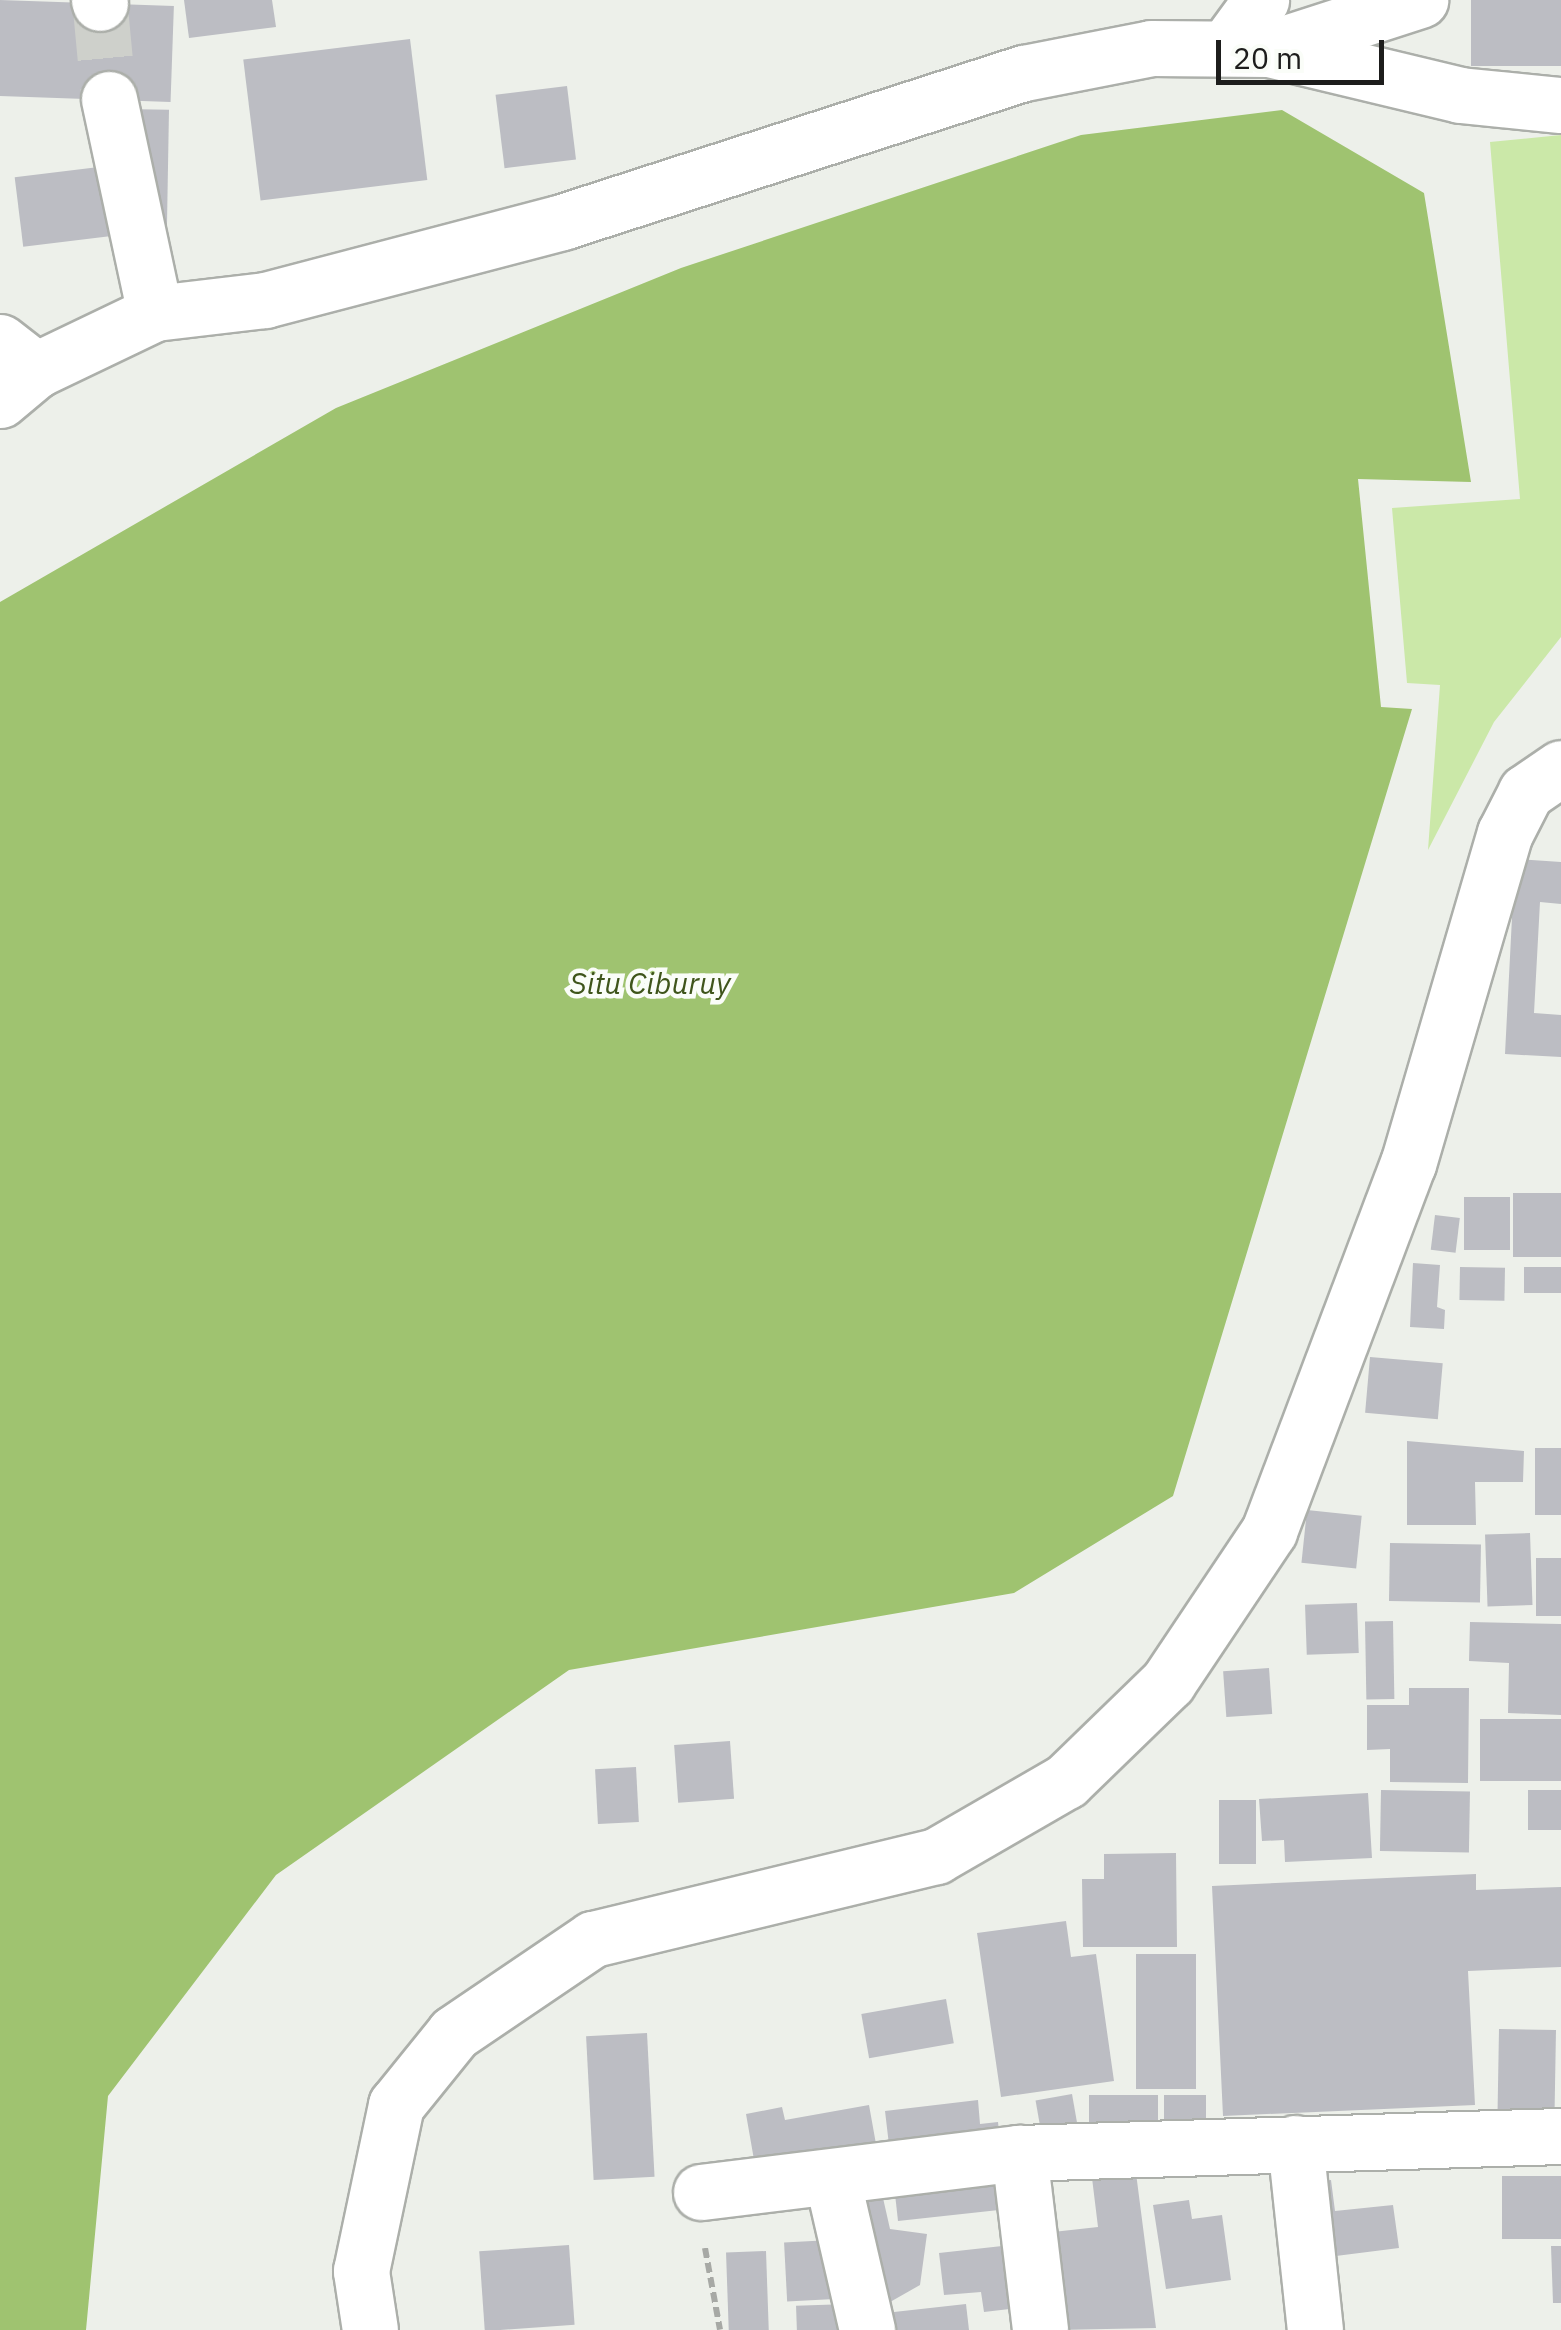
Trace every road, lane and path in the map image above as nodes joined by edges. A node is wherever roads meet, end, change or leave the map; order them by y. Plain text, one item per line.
1 (1420, 0) edge
2 (1253, 31) edge
3 (109, 99) tunnel mouth
4 (1561, 105) edge
5 (156, 313) junction
6 (12, 371) edge
7 (1561, 768) edge
8 (1561, 2136) edge
9 (1295, 2143) junction
10 (1019, 2153) junction
11 (832, 2178) junction
12 (700, 2192) joint
13 (370, 2330) edge
14 (720, 2330) edge
15 (867, 2330) edge
16 (1040, 2330) edge
17 (1315, 2330) edge

1 - 2 street
2 - 4 street
2 - 5 street
3 - 5 street
5 - 6 street
7 - 13 street
8 - 9 street
9 - 10 street
9 - 17 street
10 - 11 street
10 - 16 street
11 - 12 street
11 - 15 street
12 - 14 path

